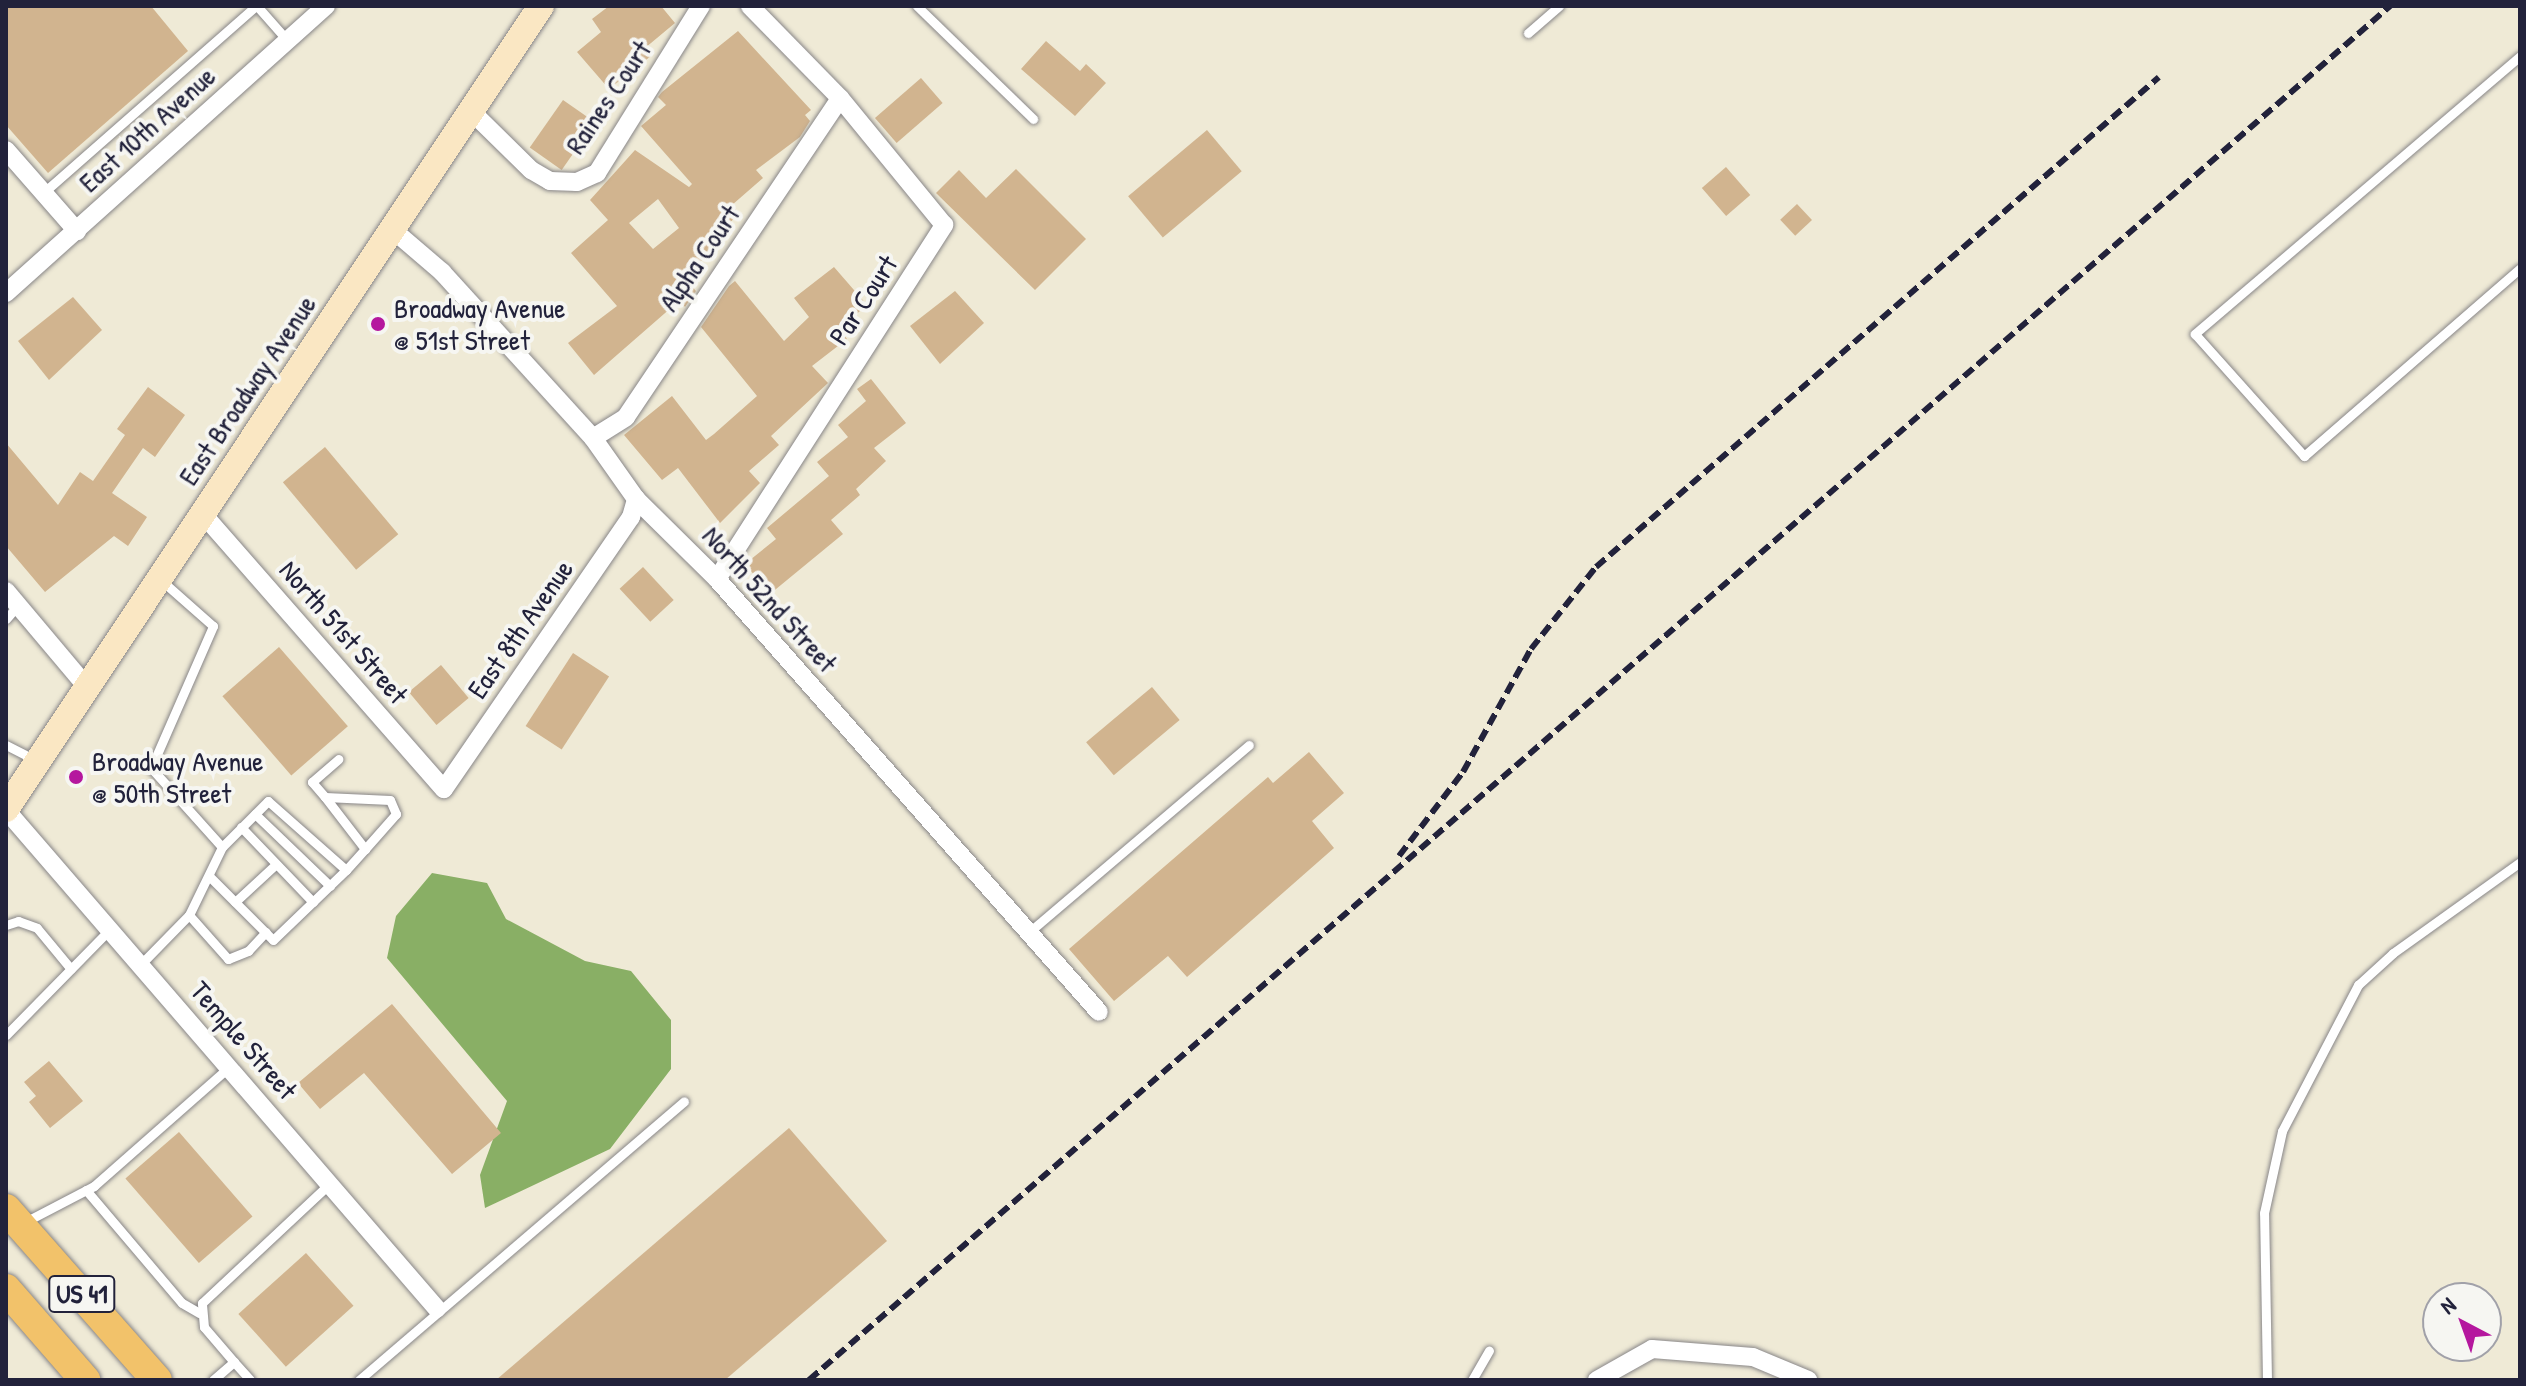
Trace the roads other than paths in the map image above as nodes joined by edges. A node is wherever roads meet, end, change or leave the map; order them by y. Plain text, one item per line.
1 (256, 6) edge
2 (326, 6) edge
3 (541, 6) edge
4 (701, 6) edge
5 (750, 6) edge
6 (917, 6) edge
7 (1559, 6) edge
8 (1528, 33) dead end
9 (287, 40) junction
10 (2520, 56) edge
11 (840, 98) junction
12 (471, 111) junction
13 (1033, 119) dead end
14 (6, 150) edge
15 (43, 193) junction
16 (393, 230) junction
17 (77, 231) junction
18 (2520, 268) edge
19 (6, 293) edge
20 (593, 438) junction
21 (636, 499) junction
22 (202, 513) junction
23 (158, 578) junction
24 (717, 579) junction
25 (10, 605) edge
26 (86, 686) junction
27 (6, 745) edge
28 (1249, 745) dead end
29 (338, 759) dead end
30 (37, 761) junction
31 (444, 789) joint
32 (325, 797) junction
33 (6, 810) edge
34 (255, 814) junction
35 (241, 827) junction
36 (222, 847) junction
37 (365, 849) junction
38 (2520, 862) edge
39 (276, 864) junction
40 (346, 870) junction
41 (210, 877) junction
42 (330, 886) junction
43 (235, 902) junction
44 (313, 902) junction
45 (189, 915) junction
46 (6, 925) edge
47 (110, 929) junction
48 (266, 932) junction
49 (1028, 933) junction
50 (141, 964) junction
51 (71, 969) junction
52 (1099, 1012) dead end
53 (6, 1035) edge
54 (230, 1066) junction
55 (684, 1101) dead end
56 (331, 1183) junction
57 (86, 1190) junction
58 (13, 1217) edge
59 (7, 1294) edge
60 (437, 1309) junction
61 (199, 1313) junction
62 (1489, 1351) dead end
63 (234, 1362) junction
64 (85, 1380) edge
65 (157, 1380) edge
66 (213, 1380) edge
67 (250, 1380) edge
68 (359, 1380) edge
69 (1472, 1380) edge
70 (1597, 1380) edge
71 (1808, 1380) edge
72 (2267, 1380) edge

1 - 9 lane
1 - 15 lane
2 - 9 street, East 10th Avenue
3 - 12 street, East Broadway Avenue
4 - 12 street, Raines Court
5 - 11 street, Par Court
6 - 13 lane
7 - 8 lane
9 - 17 street, East 10th Avenue
10 - 18 lane
11 - 20 street, Alpha Court
11 - 24 street, Par Court
12 - 16 street, East Broadway Avenue
14 - 15 street
15 - 17 street
16 - 20 street, North 52nd Street
16 - 22 street, East Broadway Avenue
17 - 19 street, East 10th Avenue
20 - 21 street, North 52nd Street
21 - 24 street, North 52nd Street
21 - 31 street, East 8th Avenue
22 - 23 street, East Broadway Avenue
22 - 31 street, North 51st Street
23 - 26 street, East Broadway Avenue
23 - 36 lane
24 - 49 street, North 52nd Street
25 - 26 street
26 - 30 street, East Broadway Avenue
27 - 30 lane
28 - 49 lane
29 - 32 lane
30 - 33 street, East Broadway Avenue
32 - 37 lane
32 - 37 lane
33 - 47 street, Temple Street
34 - 35 lane
34 - 40 lane
34 - 42 lane
35 - 36 lane
35 - 39 lane
36 - 41 lane
37 - 40 lane
38 - 72 lane
39 - 43 lane
39 - 44 lane
40 - 42 lane
41 - 43 lane
41 - 45 lane
42 - 44 lane
43 - 48 lane
44 - 48 lane
45 - 48 lane
45 - 50 lane
46 - 51 lane
47 - 50 street, Temple Street
47 - 51 lane
49 - 52 street, North 52nd Street
50 - 54 street, Temple Street
51 - 53 lane
54 - 56 street, Temple Street
54 - 57 lane
55 - 60 lane
56 - 60 street, Temple Street
56 - 61 lane
57 - 58 lane
57 - 61 lane
58 - 65 main road, US 41
59 - 64 main road, US 41
60 - 68 lane
61 - 63 lane
62 - 69 lane
63 - 66 lane
63 - 67 lane
70 - 71 street

